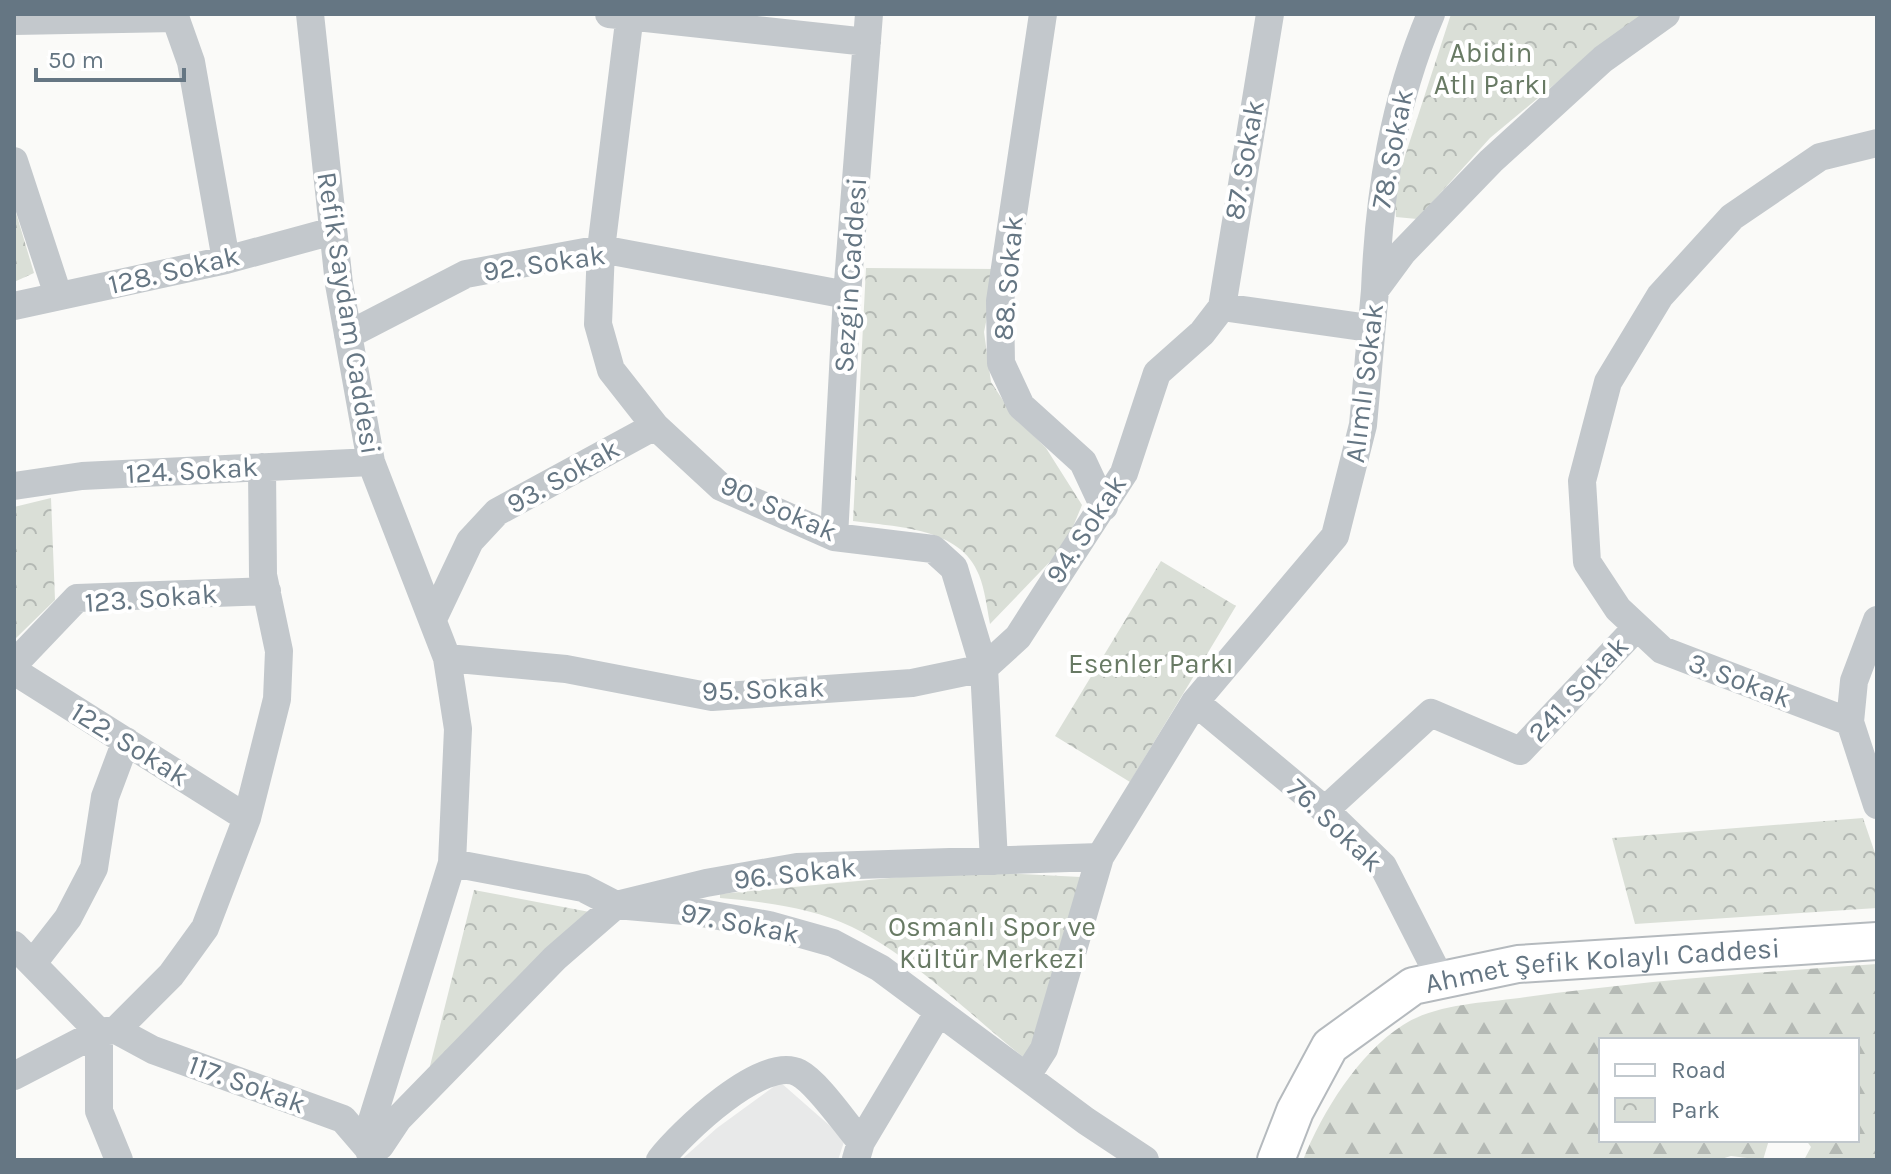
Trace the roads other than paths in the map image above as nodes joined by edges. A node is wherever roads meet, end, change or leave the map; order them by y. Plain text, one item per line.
1 (310, 14) edge
2 (1043, 14) edge
3 (1270, 14) edge
4 (1431, 14) edge
5 (1666, 14) edge
6 (623, 15) edge
7 (175, 16) edge
8 (14, 21) edge
9 (868, 28) edge
10 (1877, 143) edge
11 (14, 161) edge
12 (333, 231) junction
13 (601, 249) junction
14 (226, 260) junction
15 (1375, 290) junction
16 (58, 295) junction
17 (847, 295) junction
18 (14, 306) edge
19 (1222, 307) junction
20 (1369, 328) junction
21 (348, 335) junction
22 (655, 426) junction
23 (371, 462) junction
24 (262, 467) junction
25 (14, 486) edge
26 (1104, 507) junction
27 (834, 537) junction
28 (267, 591) junction
29 (433, 619) junction
30 (1637, 627) junction
31 (1876, 628) edge
32 (447, 658) junction
33 (14, 664) edge
34 (984, 668) junction
35 (14, 671) edge
36 (1195, 702) junction
37 (1850, 722) junction
38 (126, 741) junction
39 (1877, 805) edge
40 (1325, 810) junction
41 (247, 818) junction
42 (1100, 857) junction
43 (994, 861) junction
44 (452, 863) junction
45 (616, 905) junction
46 (1877, 941) edge
47 (23, 954) edge
48 (1440, 978) junction
49 (938, 1013) junction
50 (108, 1031) junction
51 (1028, 1074) junction
52 (14, 1076) edge
53 (858, 1151) edge
54 (370, 1154) edge
55 (119, 1160) edge
56 (660, 1160) edge
57 (1145, 1160) edge
58 (1276, 1160) edge

1 - 12 street, Refik Saydam Caddesi
2 - 26 street, 88. Sokak
3 - 19 street, 87. Sokak
4 - 15 street, 78. Sokak
5 - 15 street, Alımlı Sokak
6 - 9 street
6 - 13 street, 90. Sokak
7 - 8 street
7 - 14 street
9 - 17 street, Sezgin Caddesi
10 - 30 street, 3. Sokak
11 - 16 street
12 - 14 street, 128. Sokak
12 - 21 street, Refik Saydam Caddesi
13 - 17 street, 92. Sokak
13 - 21 street, 92. Sokak
13 - 22 street, 90. Sokak
14 - 16 street, 128. Sokak
15 - 20 street, Alımlı Sokak
16 - 18 street, 128. Sokak
17 - 27 street, Sezgin Caddesi
19 - 20 street
19 - 26 street, 94. Sokak
20 - 36 street, Alımlı Sokak
21 - 23 street, Refik Saydam Caddesi
22 - 27 street, 90. Sokak
22 - 29 street, 93. Sokak
23 - 24 street, 124. Sokak
23 - 29 street, Refik Saydam Caddesi
24 - 25 street, 124. Sokak
24 - 28 street
26 - 34 street, 94. Sokak
27 - 34 street, 90. Sokak
28 - 33 street, 123. Sokak
28 - 41 street
29 - 32 street, Refik Saydam Caddesi
30 - 37 street, 3. Sokak
30 - 40 street, 241. Sokak
31 - 37 street
32 - 34 street, 95. Sokak
32 - 44 street, Refik Saydam Caddesi
34 - 43 street, 90. Sokak
35 - 38 street, 122. Sokak
36 - 40 street, 76. Sokak
36 - 42 street, Alımlı Sokak
37 - 39 street
38 - 41 street, 122. Sokak
38 - 47 street
40 - 48 street, 76. Sokak
41 - 50 street
42 - 43 street, 96. Sokak
42 - 51 street, Alımlı Sokak
43 - 45 street, 96. Sokak
44 - 45 street
44 - 54 street, Refik Saydam Caddesi
45 - 49 street, 97. Sokak
45 - 54 street
46 - 48 main road, Ahmet Şefik Kolaylı Caddesi
47 - 50 street, 117. Sokak
48 - 58 main road, Ahmet Şefik Kolaylı Caddesi
49 - 51 street, 97. Sokak
49 - 53 street
50 - 52 street
50 - 54 street, 117. Sokak
50 - 55 street
51 - 57 street, 97. Sokak
53 - 56 street

